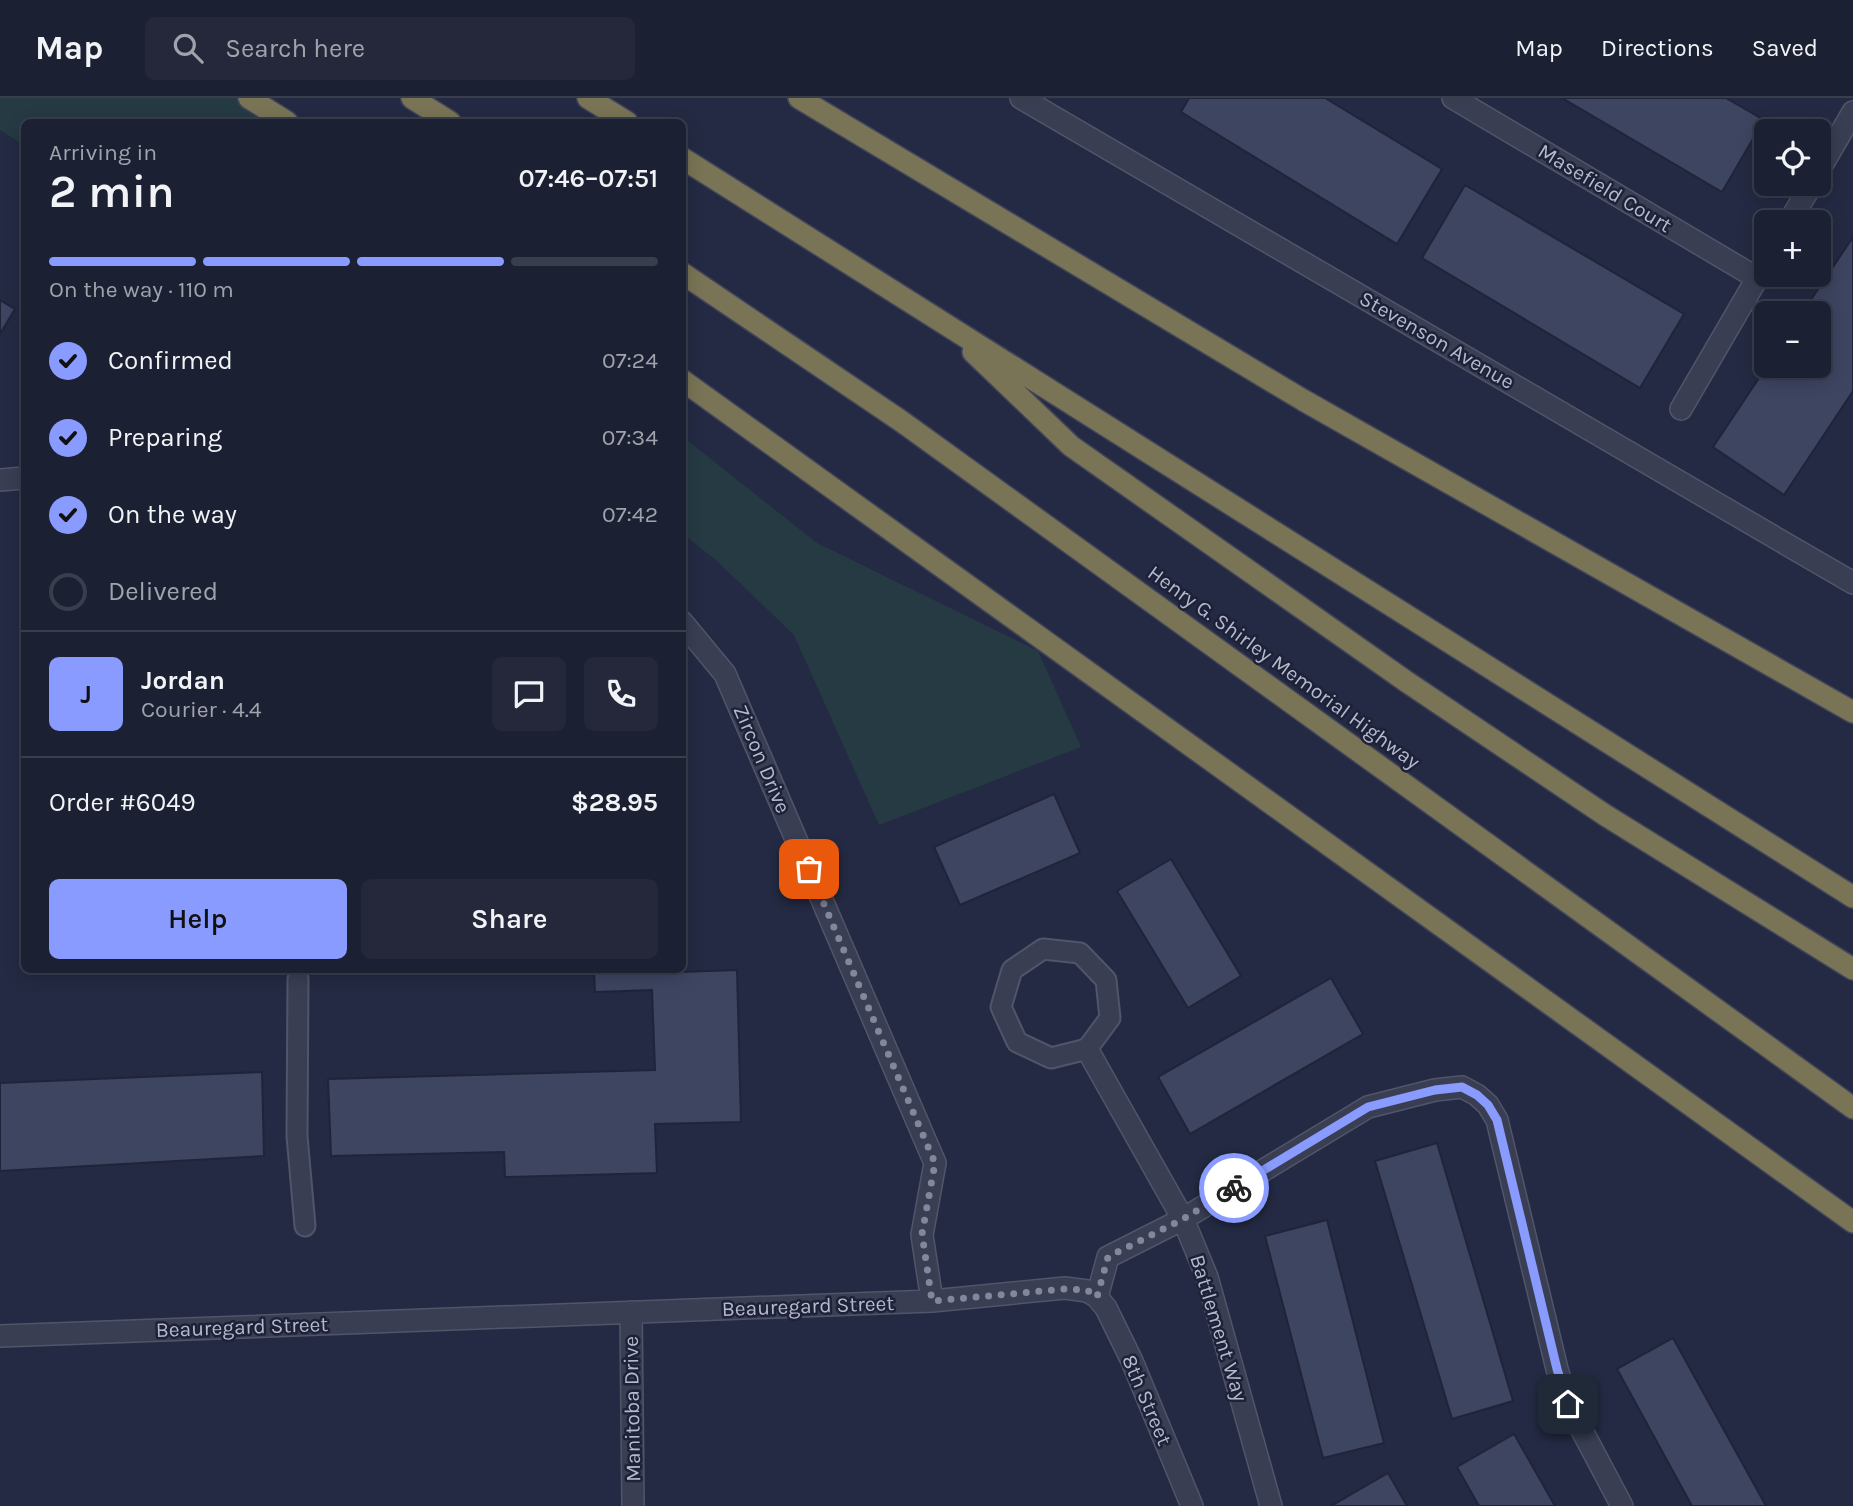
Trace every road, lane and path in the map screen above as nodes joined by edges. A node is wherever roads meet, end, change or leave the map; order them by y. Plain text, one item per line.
1 (249, 98) edge
2 (412, 98) edge
3 (588, 98) edge
4 (799, 98) edge
5 (1021, 98) edge
6 (1453, 98) edge
7 (1853, 112) edge
8 (282, 119) edge
9 (445, 119) edge
10 (622, 119) edge
11 (1831, 150) edge
12 (686, 161) edge
13 (1754, 267) edge
14 (686, 276) edge
15 (1754, 283) edge
16 (941, 322) junction
17 (686, 383) edge
18 (1681, 409) dead end
19 (21, 478) edge
20 (0, 480) edge
21 (1853, 583) edge
22 (686, 627) edge
23 (1853, 712) edge
24 (1853, 897) edge
25 (1853, 969) edge
26 (298, 979) dead end
27 (1087, 1049) junction
28 (1853, 1108) edge
29 (1183, 1219) junction
30 (1853, 1222) edge
31 (305, 1226) dead end
32 (1097, 1297) junction
33 (932, 1301) junction
34 (631, 1312) junction
35 (0, 1336) edge
36 (633, 1506) edge
37 (1192, 1506) edge
38 (1271, 1506) edge
39 (1622, 1506) edge

1 - 8 highway
2 - 9 highway
3 - 10 highway
4 - 23 highway
5 - 21 street, Stevenson Avenue
6 - 13 street, Masefield Court
7 - 11 street
12 - 16 highway
14 - 28 highway, Henry G. Shirley Memorial Highway
15 - 18 street
16 - 24 highway
16 - 25 highway
17 - 30 highway
19 - 20 street
22 - 33 street, Zircon Drive
26 - 31 lane
27 - 27 lane
27 - 29 street, Battlement Way
29 - 32 street
29 - 38 street, Battlement Way
29 - 39 street
32 - 33 street, Beauregard Street
32 - 37 street, 8th Street
33 - 34 street, Beauregard Street
34 - 35 street, Beauregard Street
34 - 36 street, Manitoba Drive

